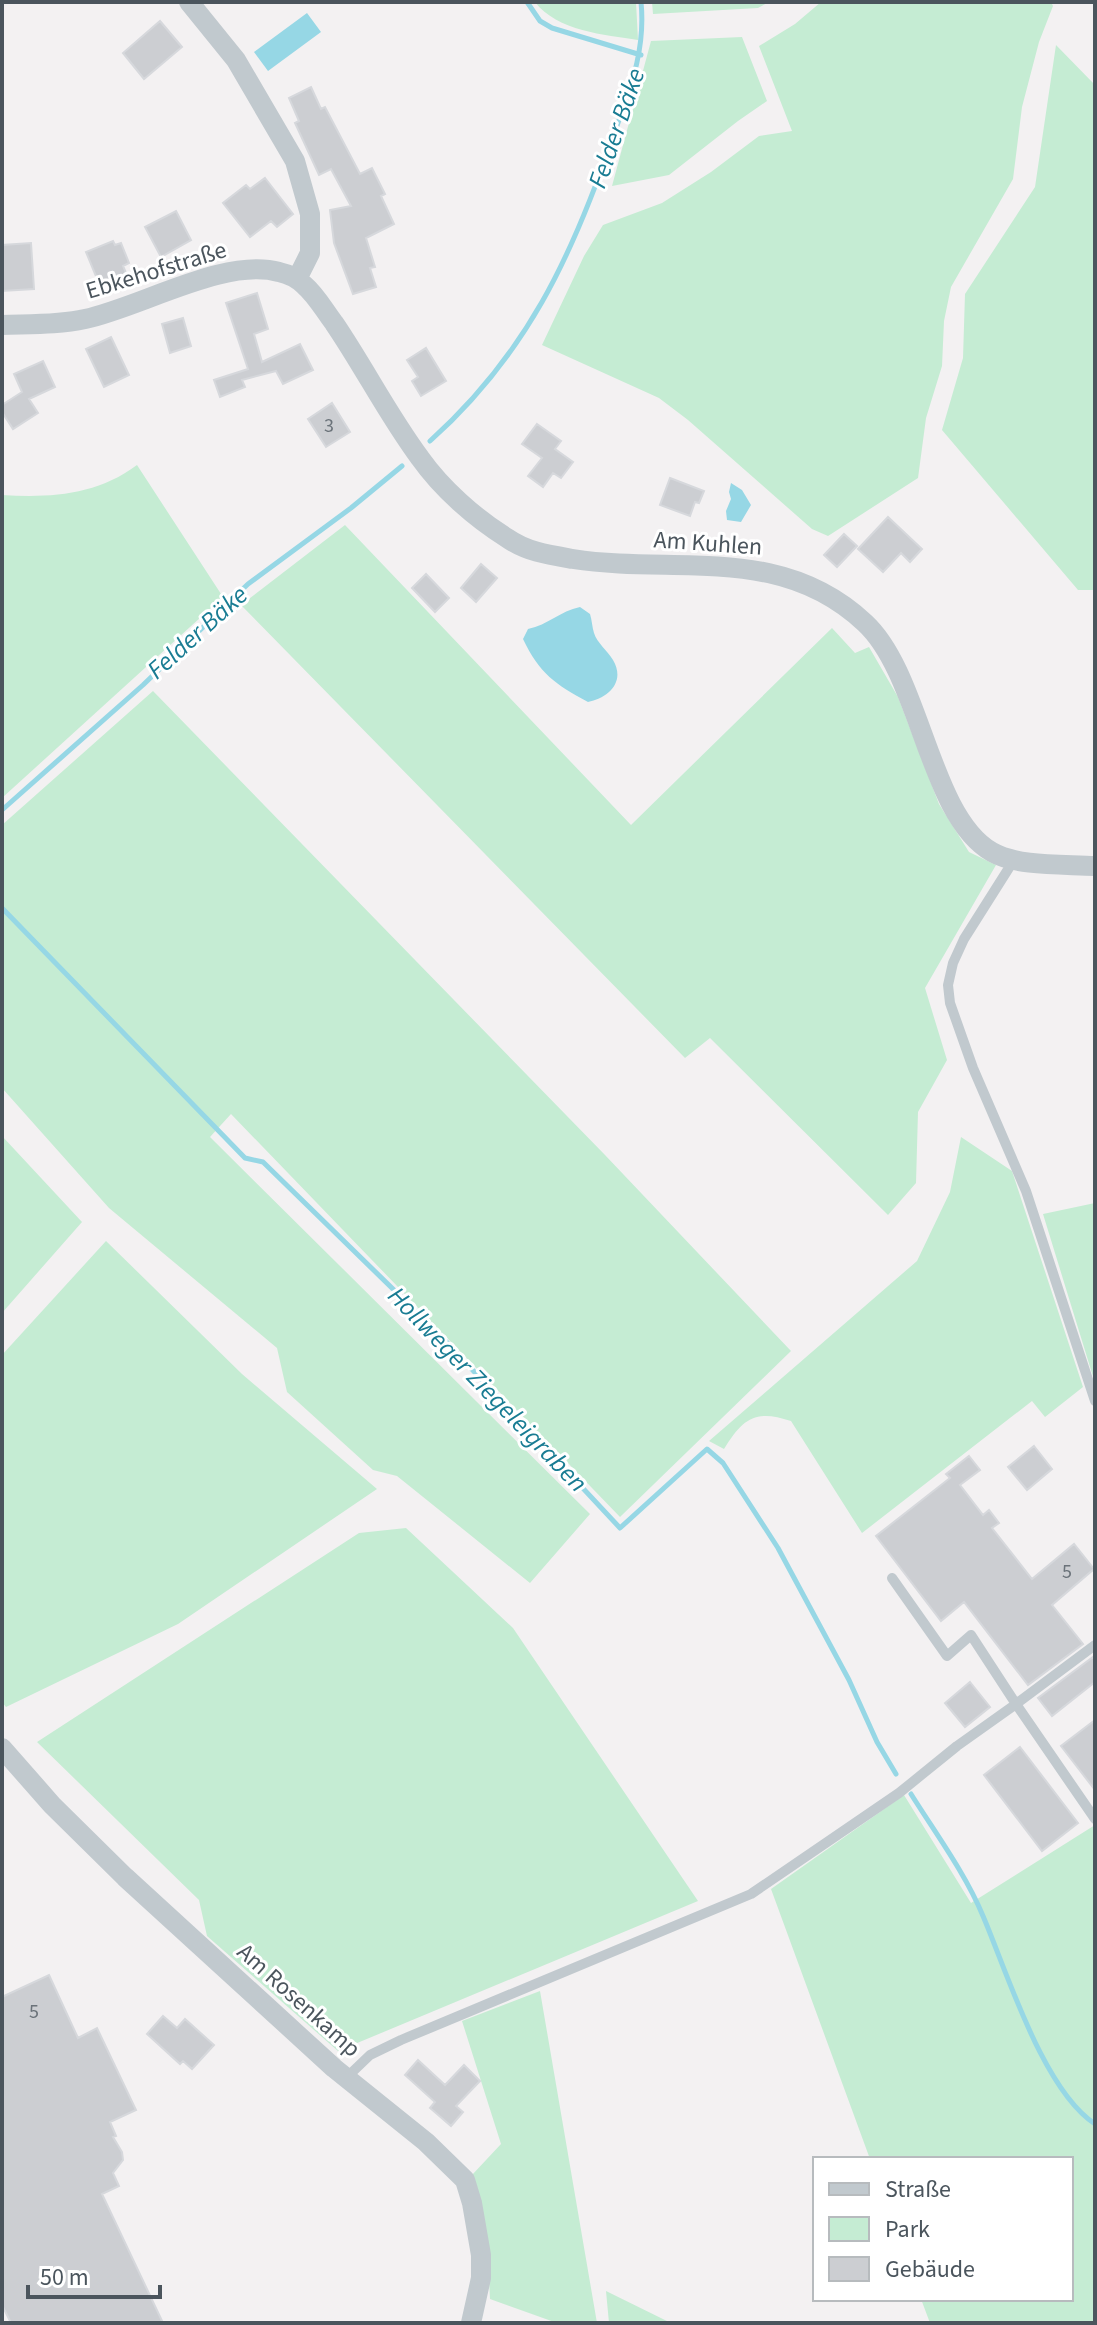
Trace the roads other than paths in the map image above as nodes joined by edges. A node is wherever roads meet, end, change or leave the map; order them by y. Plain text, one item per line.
1 (189, 2) edge
2 (297, 279) junction
3 (2, 325) edge
4 (1014, 860) junction
5 (1095, 866) edge
6 (1095, 1401) edge
7 (892, 1578) dead end
8 (1095, 1645) edge
9 (1016, 1704) junction
10 (2, 1748) edge
11 (1095, 1819) edge
12 (346, 2078) junction
13 (471, 2323) edge

1 - 2 street
2 - 3 street, Ebkehofstraße
2 - 4 street, Am Kuhlen
4 - 5 street, Am Kuhlen
4 - 6 lane
7 - 9 lane
8 - 9 lane
9 - 11 lane
9 - 12 lane
10 - 12 street, Am Rosenkamp
12 - 13 street, Am Rosenkamp

